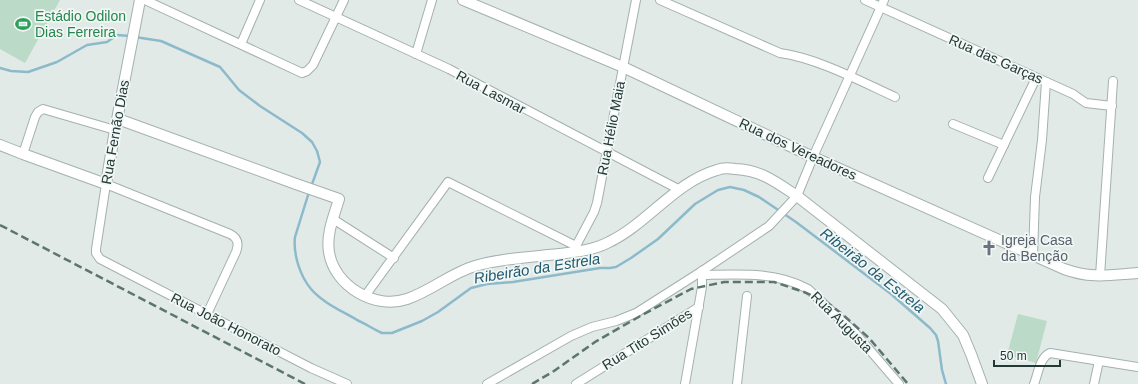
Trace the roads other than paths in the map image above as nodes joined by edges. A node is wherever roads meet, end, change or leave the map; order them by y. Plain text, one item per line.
1 (140, 0) edge
2 (145, 0) edge
3 (260, 0) edge
4 (299, 0) edge
5 (344, 0) edge
6 (432, 0) edge
7 (463, 0) edge
8 (636, 0) edge
9 (660, 0) edge
10 (865, 0) edge
11 (882, 3) edge
12 (335, 18) junction
13 (241, 44) junction
14 (416, 54) junction
15 (623, 67) junction
16 (850, 77) junction
17 (1036, 78) junction
18 (1113, 81) dead end
19 (1046, 82) junction
20 (894, 97) dead end
21 (1112, 106) junction
22 (118, 119) junction
23 (953, 124) dead end
24 (115, 130) junction
25 (0, 145) edge
26 (1004, 145) junction
27 (607, 153) junction
28 (23, 154) junction
29 (813, 157) junction
30 (988, 178) dead end
31 (106, 184) junction
32 (680, 190) junction
33 (795, 199) junction
34 (333, 219) junction
35 (576, 249) junction
36 (1033, 255) junction
37 (394, 258) junction
38 (104, 262) joint
39 (702, 272) junction
40 (1138, 273) edge
41 (1100, 276) junction
42 (365, 296) junction
43 (747, 296) dead end
44 (699, 308) junction
45 (207, 314) junction
46 (1099, 361) junction
47 (1138, 367) edge
48 (347, 384) edge
49 (486, 384) edge
50 (576, 384) edge
51 (685, 384) edge
52 (737, 384) edge
53 (899, 384) edge
54 (982, 384) edge
55 (1034, 384) edge
56 (1094, 384) edge

1 - 22 street, Rua Fernão Dias
2 - 13 street
3 - 13 street
4 - 12 street, Rua Lasmar
5 - 12 street
6 - 14 street
7 - 15 street, Rua dos Vereadores
8 - 15 street, Rua Hélio Maia
9 - 16 street
10 - 11 street, Rua das Garças
11 - 16 street
11 - 17 street, Rua das Garças
12 - 13 street
12 - 14 street, Rua Lasmar
14 - 27 street, Rua Lasmar
15 - 27 street, Rua Hélio Maia
15 - 29 street, Rua dos Vereadores
16 - 20 street
16 - 29 street
17 - 19 street, Rua das Garças
17 - 26 street
18 - 21 street
19 - 21 street, Rua das Garças
19 - 36 street
21 - 41 street
22 - 24 street, Rua Fernão Dias
22 - 34 street
23 - 26 street
24 - 28 street
24 - 31 street, Rua Fernão Dias
25 - 28 street
26 - 30 street
27 - 32 street, Rua Lasmar
27 - 35 street, Rua Hélio Maia
28 - 31 street
29 - 33 street
29 - 36 street, Rua dos Vereadores
31 - 38 street, Rua Fernão Dias
31 - 45 street
32 - 33 street
32 - 35 street
33 - 39 street
33 - 54 street
34 - 37 street
34 - 42 street
35 - 37 street
35 - 42 street
36 - 41 street, Rua dos Vereadores
37 - 42 street
38 - 45 street, Rua João Honorato
39 - 44 street
39 - 49 street
39 - 53 street, Rua Augusta
40 - 41 street, Rua dos Vereadores
43 - 52 street
44 - 50 street, Rua Tito Simões
44 - 51 street
45 - 48 street, Rua João Honorato
46 - 47 street
46 - 55 street
46 - 56 street

